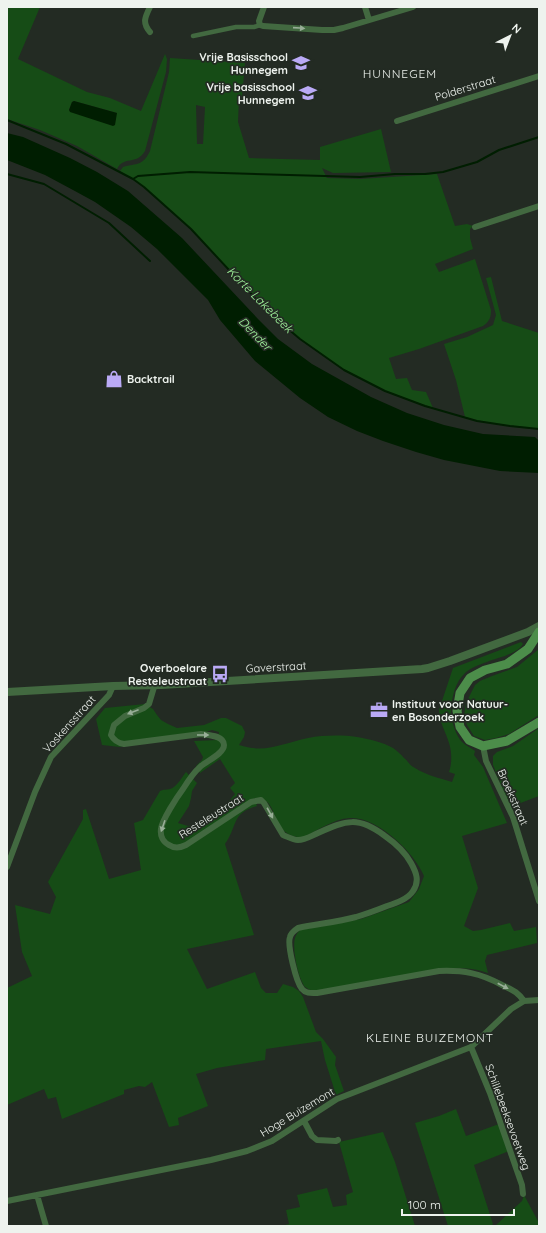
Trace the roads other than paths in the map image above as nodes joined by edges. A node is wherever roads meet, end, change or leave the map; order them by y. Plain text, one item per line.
1 (150, 7) edge
2 (264, 7) edge
3 (365, 7) edge
4 (413, 7) edge
5 (369, 20) junction
6 (260, 24) junction
7 (150, 32) dead end
8 (193, 36) dead end
9 (539, 76) edge
10 (397, 121) dead end
11 (539, 206) edge
12 (475, 227) dead end
13 (539, 626) edge
14 (539, 632) edge
15 (155, 684) junction
16 (113, 686) junction
17 (7, 692) edge
18 (539, 722) edge
19 (483, 746) junction
20 (7, 867) edge
21 (539, 901) edge
22 (539, 1000) edge
23 (524, 1001) junction
24 (471, 1047) junction
25 (304, 1121) junction
26 (338, 1140) dead end
27 (523, 1194) dead end
28 (37, 1195) junction
29 (7, 1201) edge
30 (46, 1226) edge

1 - 7 street
2 - 6 street
3 - 5 street
4 - 5 street
6 -> 5 street
6 - 8 street
9 - 10 street, Polderstraat
11 - 12 street
13 - 15 street, Gaverstraat
14 - 19 main road
15 - 16 street, Gaverstraat
15 -> 23 street, Resteleustraat
16 - 17 street, Gaverstraat
16 - 20 street, Voskensstraat
18 - 19 main road
19 - 21 street, Broekstraat
22 - 23 street
23 - 24 street, Hoge Buizemont
24 - 25 street, Hoge Buizemont
24 - 27 street, Schillebeeksevoetweg
25 - 26 street
25 - 28 street, Hoge Buizemont
28 - 29 street, Hoge Buizemont
28 - 30 street

